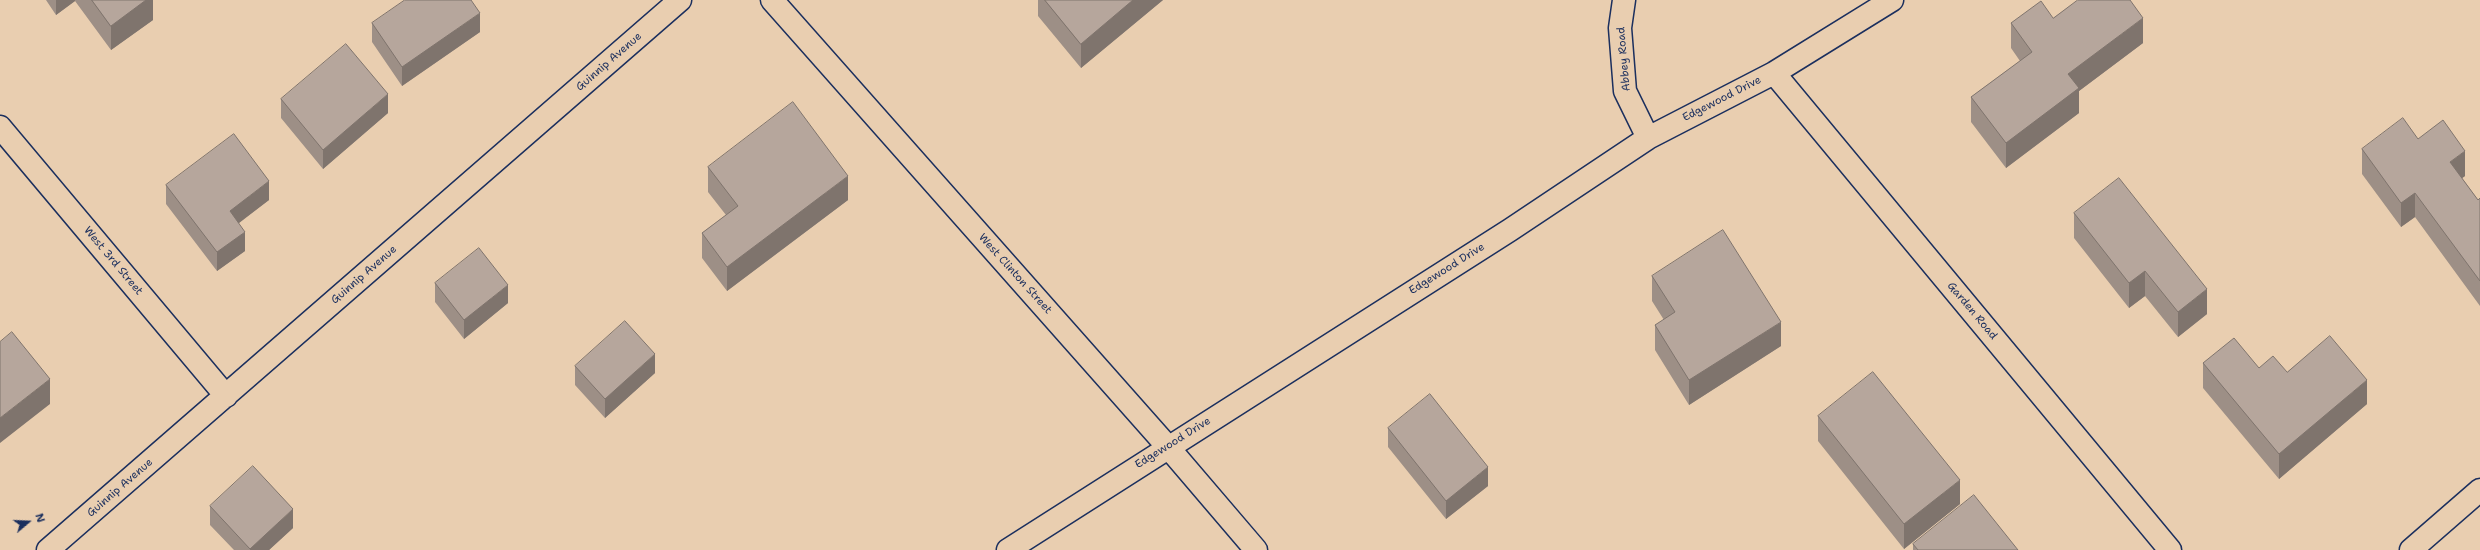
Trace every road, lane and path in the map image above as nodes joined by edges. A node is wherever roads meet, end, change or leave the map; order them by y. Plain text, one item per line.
1 (680, 0) edge
2 (772, 0) edge
3 (1624, 0) edge
4 (1892, 0) edge
5 (1774, 73) junction
6 (0, 127) edge
7 (1648, 138) junction
8 (226, 396) junction
9 (1168, 447) junction
10 (2480, 490) edge
11 (48, 550) edge
12 (1008, 550) edge
13 (1256, 550) edge
14 (2170, 550) edge
15 (2411, 550) edge

1 - 8 street, Guinnip Avenue
2 - 9 street, West Clinton Street
3 - 7 street, Abbey Road
4 - 5 street, Edgewood Drive
5 - 7 street, Edgewood Drive
5 - 14 street, Garden Road
6 - 8 street, West 3rd Street
7 - 9 street, Edgewood Drive
8 - 11 street, Guinnip Avenue
9 - 12 street, Edgewood Drive
9 - 13 street, West Clinton Street
10 - 15 street

